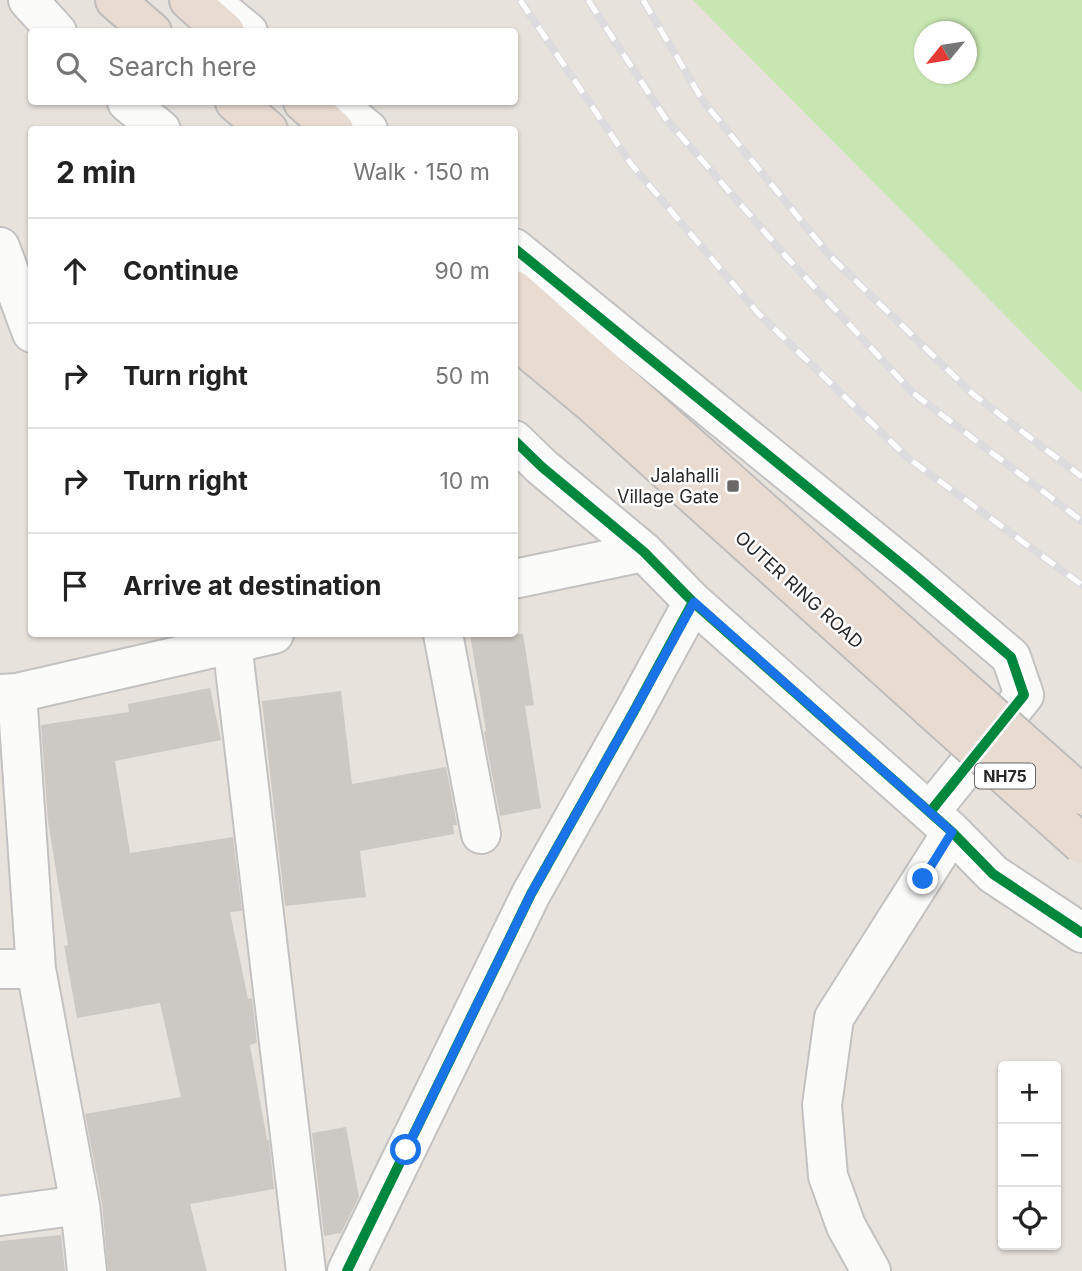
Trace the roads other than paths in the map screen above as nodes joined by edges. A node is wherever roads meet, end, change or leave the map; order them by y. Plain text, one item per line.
1 (28, 0) edge
2 (115, 0) edge
3 (189, 0) edge
4 (209, 0) edge
5 (53, 28) edge
6 (147, 28) edge
7 (220, 28) edge
8 (243, 28) edge
9 (131, 105) edge
10 (239, 105) edge
11 (306, 105) edge
12 (338, 105) edge
13 (156, 126) edge
14 (263, 126) edge
15 (330, 126) edge
16 (363, 126) edge
17 (0, 247) edge
18 (518, 251) edge
19 (518, 294) edge
20 (28, 322) edge
21 (518, 341) edge
22 (518, 444) edge
23 (644, 552) junction
24 (518, 578) edge
25 (694, 602) junction
26 (260, 637) edge
27 (444, 637) edge
28 (232, 643) junction
29 (8, 693) edge
30 (940, 693) junction
31 (1082, 795) edge
32 (941, 822) junction
33 (481, 834) dead end
34 (1082, 844) edge
35 (1082, 933) edge
36 (18, 969) edge
37 (80, 1205) junction
38 (0, 1216) edge
39 (87, 1271) edge
40 (306, 1271) edge
41 (347, 1271) edge
42 (871, 1271) edge

1 - 5 street
2 - 6 highway
3 - 7 highway
4 - 8 street
9 - 13 street
10 - 14 highway
11 - 15 highway
12 - 16 street
17 - 20 street
18 - 32 street
19 - 30 highway, OUTER RING ROAD / NH75
21 - 30 highway, OUTER RING ROAD / NH75
22 - 23 street
23 - 24 street
23 - 25 street
25 - 32 street
25 - 41 street
26 - 28 street
27 - 33 street
28 - 29 street
28 - 40 street
29 - 36 street
30 - 31 highway, OUTER RING ROAD / NH75, bridge
30 - 34 highway, OUTER RING ROAD / NH75, bridge
32 - 35 street
32 - 42 street
36 - 37 street
37 - 38 street
37 - 39 street

